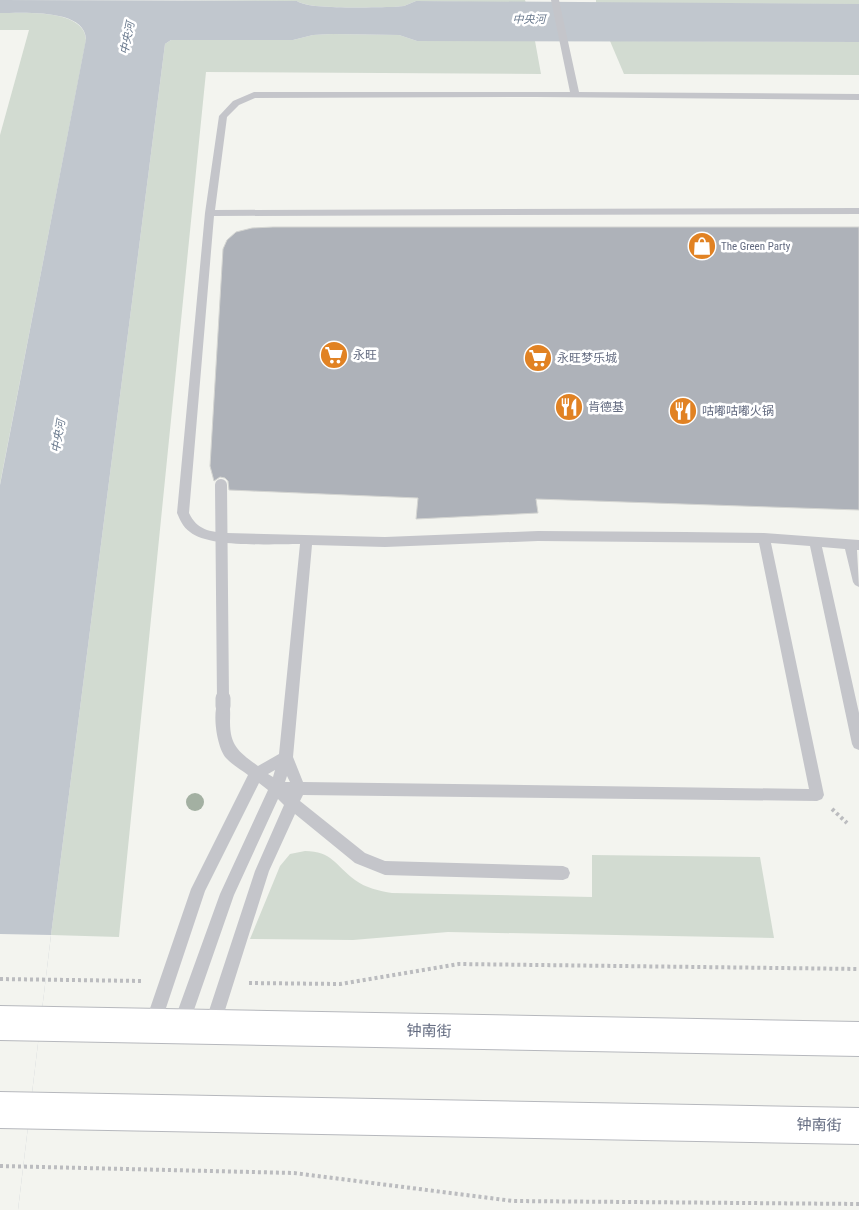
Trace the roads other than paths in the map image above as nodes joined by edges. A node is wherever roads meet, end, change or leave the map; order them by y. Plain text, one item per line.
1 (555, 0) edge
2 (575, 96) junction
3 (859, 97) edge
4 (859, 211) edge
5 (210, 213) junction
6 (221, 485) dead end
7 (764, 538) junction
8 (306, 540) junction
9 (815, 541) junction
10 (854, 545) edge
11 (859, 582) edge
12 (859, 744) edge
13 (286, 757) junction
14 (256, 774) junction
15 (276, 788) junction
16 (299, 788) junction
17 (292, 803) junction
18 (563, 873) dead end
19 (0, 1023) edge
20 (181, 1027) junction
21 (859, 1039) edge
22 (15, 1110) edge
23 (859, 1126) edge

1 - 2 lane
2 - 3 lane
2 - 5 lane
4 - 5 lane
5 - 8 lane
6 - 14 lane, bridge
7 - 8 lane
7 - 9 lane
7 - 16 lane
8 - 13 lane
9 - 10 lane
9 - 12 lane
10 - 11 lane
13 - 14 lane
13 - 15 lane
13 - 16 lane
14 - 15 lane
14 - 20 lane
15 - 16 lane
15 - 17 lane
15 - 20 lane
16 - 17 lane
17 - 18 lane
17 - 20 lane
19 - 20 main road, 钟南街
20 - 21 main road, 钟南街
22 - 23 main road, 钟南街

